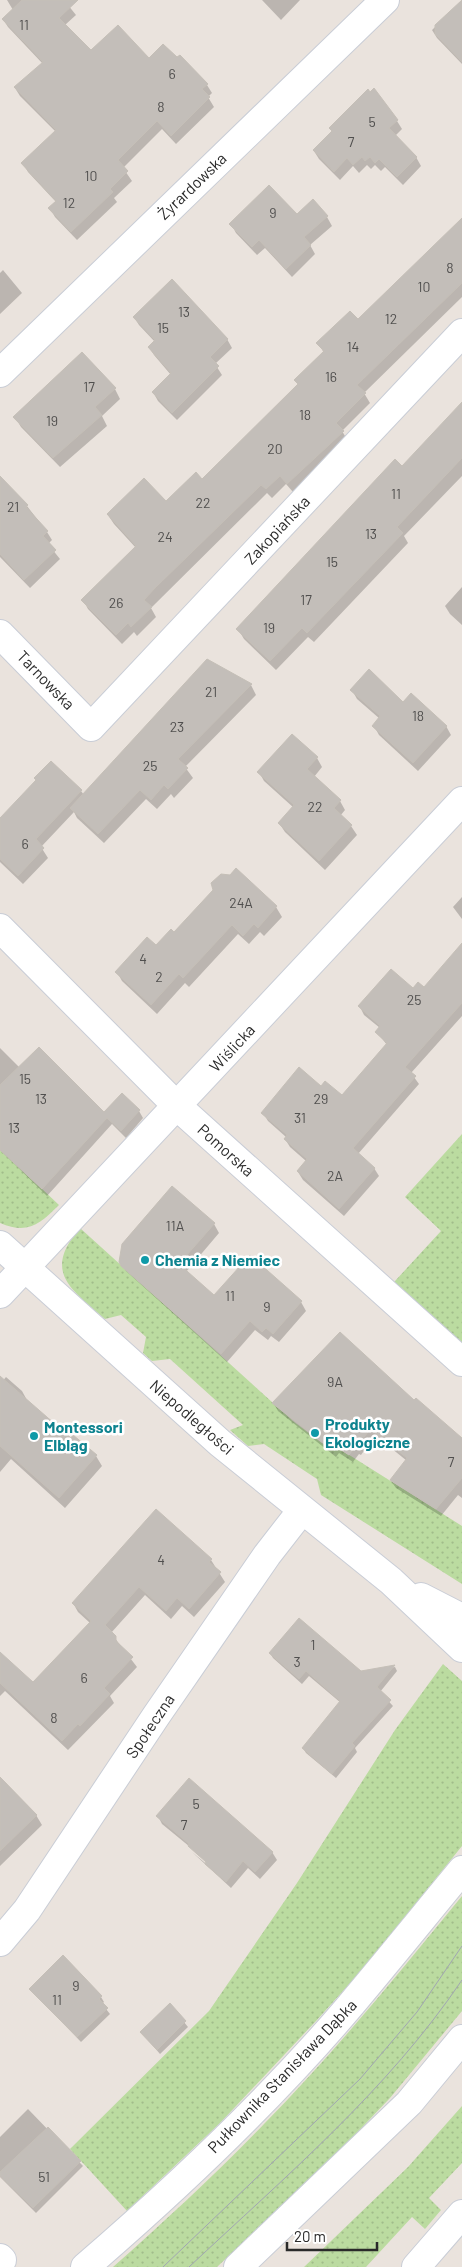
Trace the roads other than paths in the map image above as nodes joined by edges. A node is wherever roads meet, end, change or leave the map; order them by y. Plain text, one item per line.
1 (385, 0) edge
2 (462, 334) edge
3 (0, 373) edge
4 (0, 634) edge
5 (91, 727) joint
6 (462, 801) edge
7 (0, 928) edge
8 (178, 1106) junction
9 (0, 1245) edge
10 (24, 1268) junction
11 (0, 1294) edge
12 (462, 1362) edge
13 (302, 1510) junction
14 (390, 1581) junction
15 (462, 1618) edge
16 (462, 1648) edge
17 (462, 1870) edge
18 (0, 1942) edge
19 (462, 2040) edge
20 (462, 2214) edge
21 (85, 2267) edge
22 (238, 2267) edge
23 (416, 2267) edge

1 - 3 street, Żyrardowska
2 - 5 street, Zakopiańska
4 - 5 street, Tarnowska
6 - 8 street, Wiślicka
7 - 8 street, Pomorska
8 - 10 street, Wiślicka
8 - 12 street, Pomorska
9 - 10 street, Niepodległości
10 - 11 street, Wiślicka
10 - 13 street, Niepodległości
13 - 14 street, Niepodległości
13 - 18 street, Społeczna
14 - 15 street, Niepodległości
14 - 16 street, Niepodległości
17 - 21 street, Pułkownika Stanisława Dąbka
19 - 22 street
20 - 23 street

